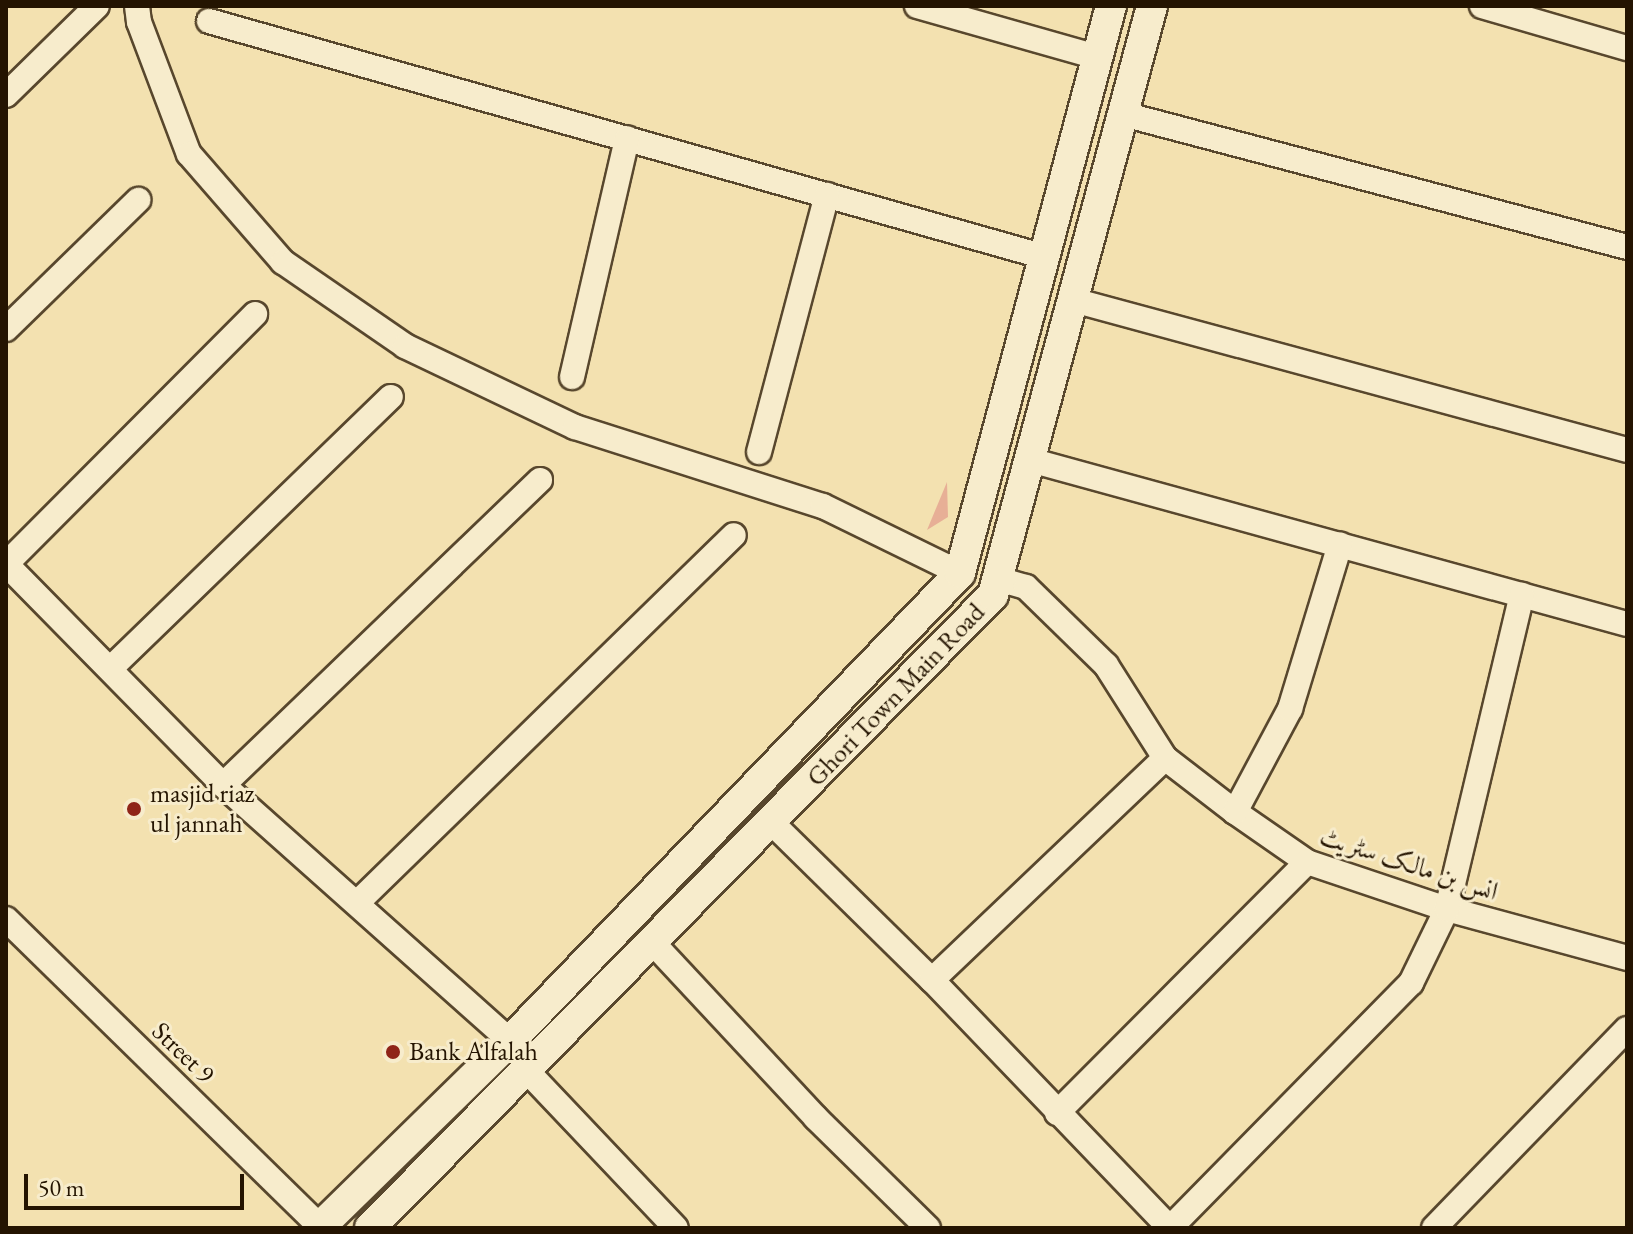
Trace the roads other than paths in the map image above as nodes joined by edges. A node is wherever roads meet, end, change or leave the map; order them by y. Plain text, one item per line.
1 (97, 6) edge
2 (137, 6) edge
3 (917, 6) edge
4 (1111, 6) edge
5 (1152, 6) edge
6 (1482, 6) edge
7 (209, 21) dead end
8 (1627, 48) edge
9 (1097, 57) junction
10 (6, 95) edge
11 (1123, 114) junction
12 (627, 138) junction
13 (827, 195) junction
14 (138, 200) dead end
15 (1627, 247) edge
16 (1045, 257) junction
17 (1073, 300) junction
18 (255, 314) dead end
19 (6, 329) edge
20 (572, 377) dead end
21 (391, 397) dead end
22 (1627, 450) edge
23 (759, 452) dead end
24 (1030, 460) junction
25 (540, 480) dead end
26 (734, 535) dead end
27 (1340, 544) junction
28 (960, 573) junction
29 (9, 574) edge
30 (998, 579) junction
31 (1522, 595) junction
32 (1627, 624) edge
33 (110, 669) junction
34 (1165, 758) junction
35 (223, 785) junction
36 (1235, 812) junction
37 (771, 822) junction
38 (1307, 862) junction
39 (358, 902) junction
40 (1447, 909) junction
41 (6, 919) edge
42 (653, 943) junction
43 (1627, 958) edge
44 (932, 980) junction
45 (1627, 1029) edge
46 (510, 1041) junction
47 (527, 1071) junction
48 (1057, 1113) junction
49 (320, 1228) edge
50 (370, 1228) edge
51 (676, 1228) edge
52 (928, 1228) edge
53 (1170, 1228) edge
54 (1434, 1228) edge

1 - 10 street
2 - 28 street
3 - 9 street
4 - 9 street
5 - 11 street, Ghori Town Main Road
6 - 8 street
7 - 12 street
9 - 16 street
11 - 15 street
11 - 17 street, Ghori Town Main Road
12 - 13 street
12 - 20 street
13 - 16 street
13 - 23 street
14 - 19 street
16 - 28 street
17 - 22 street
17 - 24 street, Ghori Town Main Road
18 - 29 street
21 - 33 street
24 - 27 street
24 - 30 street, Ghori Town Main Road
25 - 35 street
26 - 39 street
27 - 31 street
27 - 36 street
28 - 46 street
29 - 33 street
30 - 34 street, انس بن مالک سٹریٹ
30 - 37 street, Ghori Town Main Road
31 - 32 street
31 - 40 street
33 - 35 street
34 - 36 street, انس بن مالک سٹریٹ
34 - 44 street
35 - 39 street
36 - 38 street, انس بن مالک سٹریٹ
37 - 42 street, Ghori Town Main Road
37 - 44 street
38 - 40 street, انس بن مالک سٹریٹ
38 - 48 street
39 - 46 street
40 - 43 street, انس بن مالک سٹریٹ
40 - 53 street
41 - 49 street, Street 9
42 - 47 street, Ghori Town Main Road
42 - 52 street
44 - 48 street
45 - 54 street
46 - 49 street
47 - 50 street, Ghori Town Main Road
47 - 51 street
48 - 53 street

